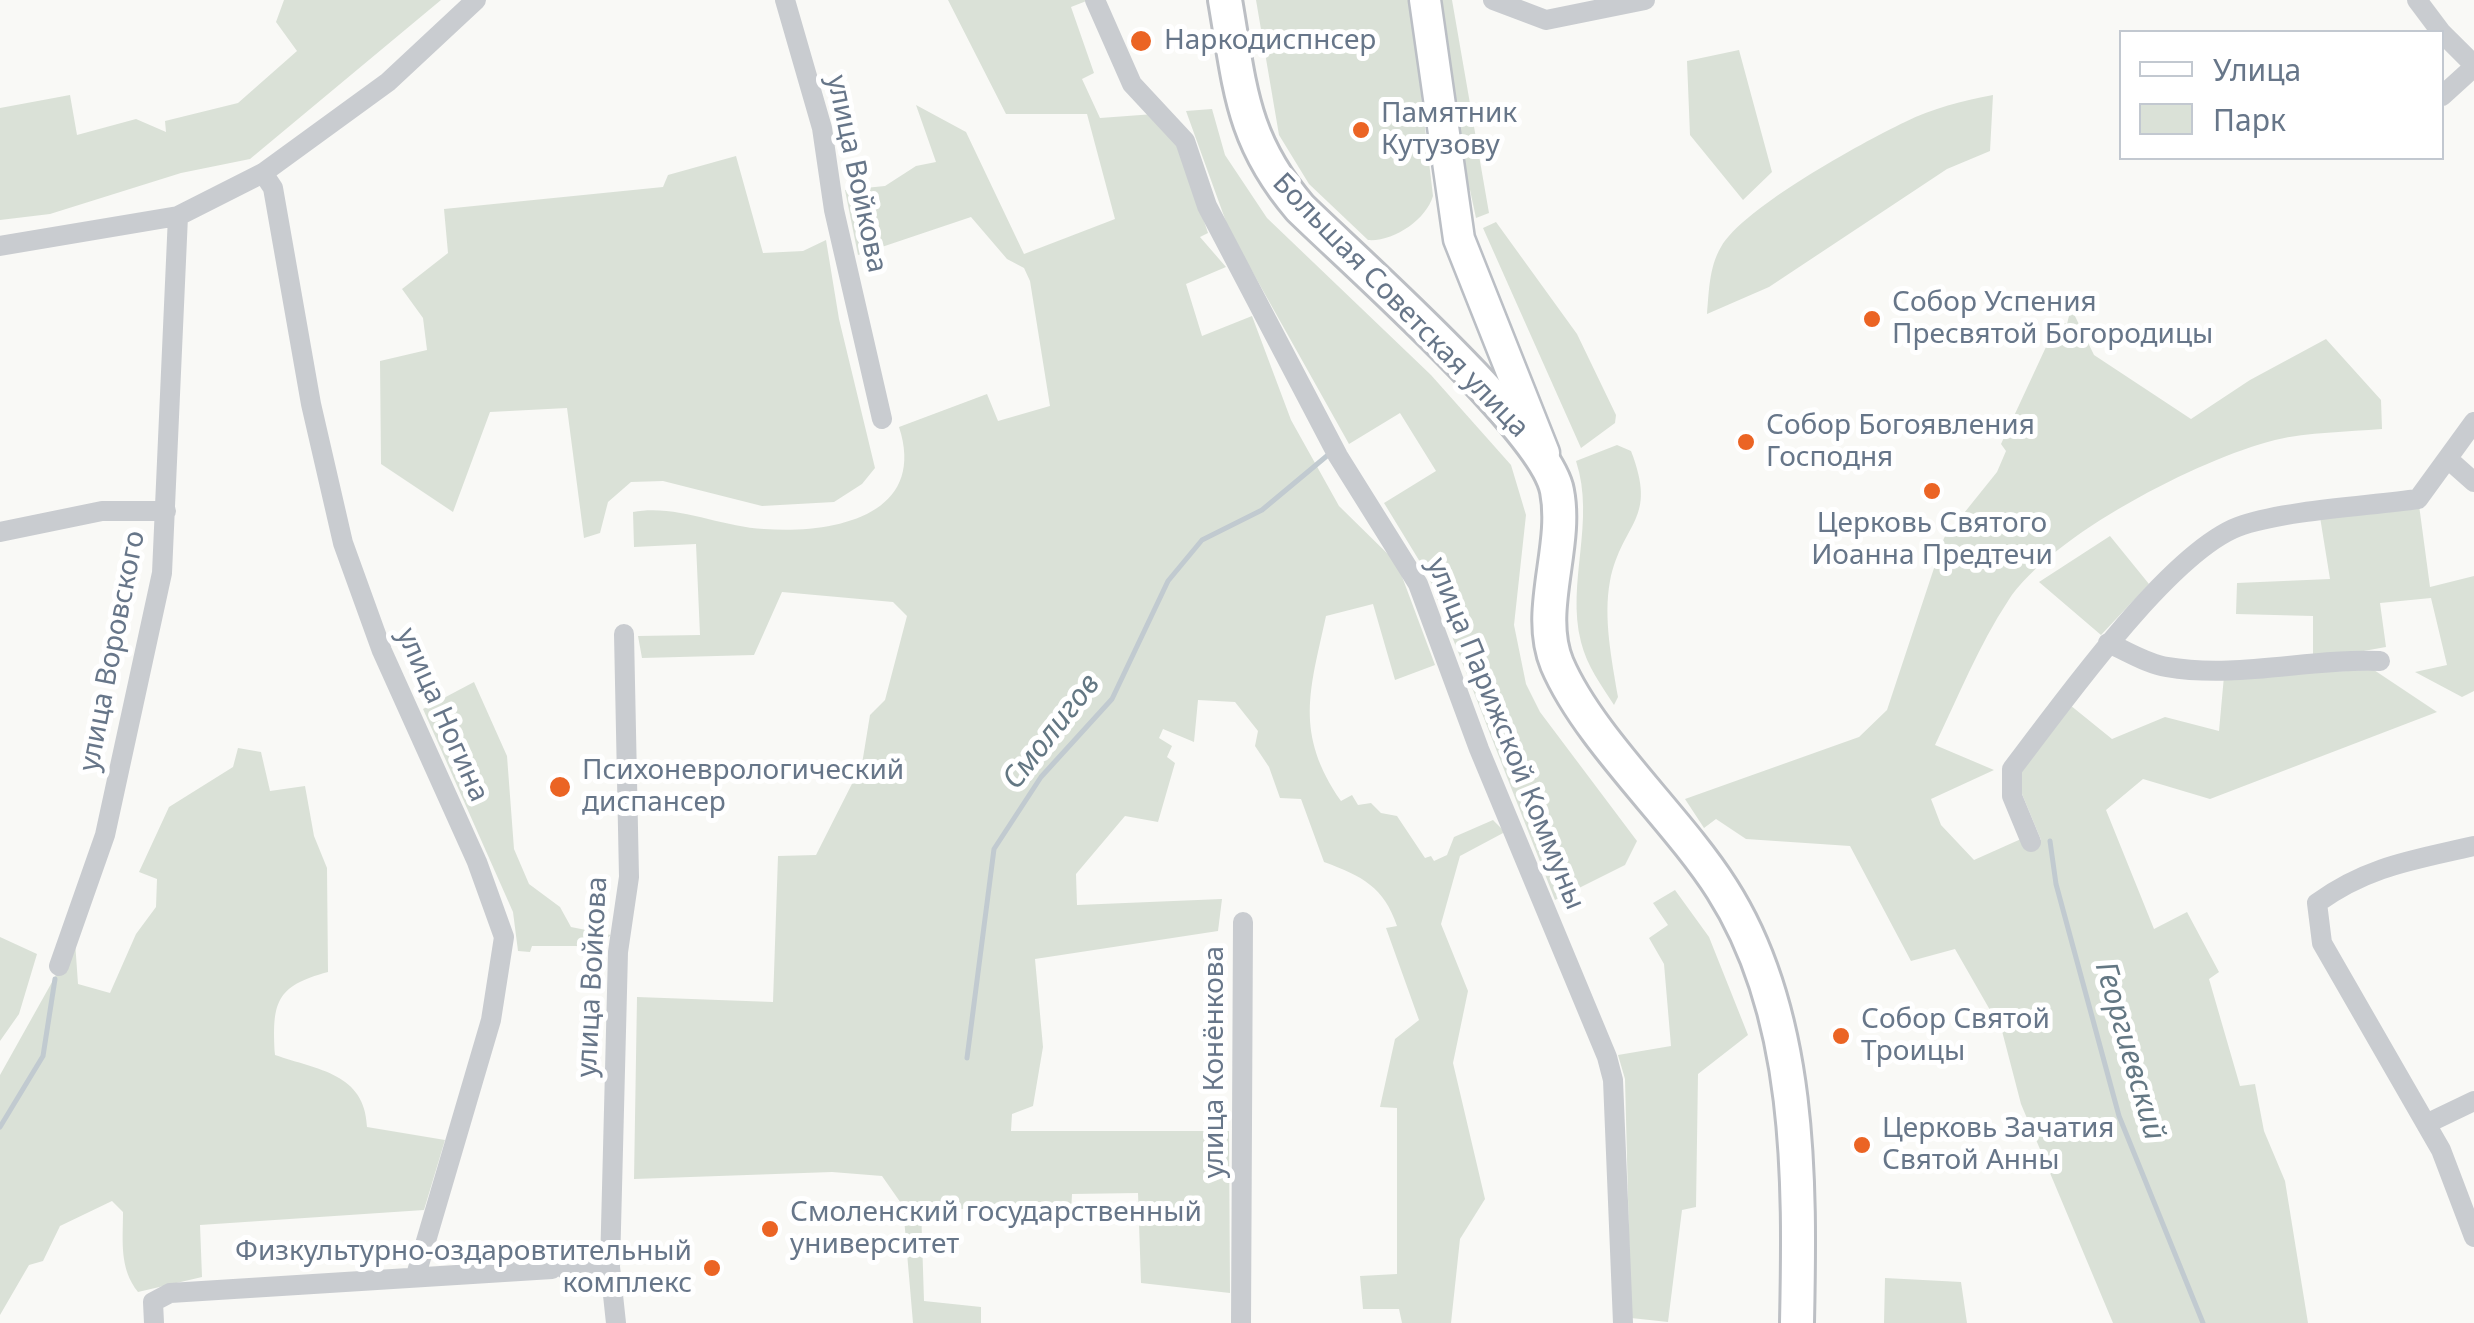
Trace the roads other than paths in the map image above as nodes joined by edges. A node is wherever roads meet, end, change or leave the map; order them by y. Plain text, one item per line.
1 (785, 0) edge
2 (1095, 0) edge
3 (1226, 0) edge
4 (1425, 0) edge
5 (1492, 0) edge
6 (1645, 0) edge
7 (2417, 0) edge
8 (475, 1) edge
9 (2439, 30) edge
10 (2444, 36) edge
11 (2474, 66) edge
12 (2444, 94) edge
13 (263, 173) junction
14 (178, 216) junction
15 (0, 246) edge
16 (882, 420) dead end
17 (2474, 422) edge
18 (2448, 460) junction
19 (1551, 469) junction
20 (2474, 482) edge
21 (166, 510) junction
22 (0, 532) edge
23 (624, 634) dead end
24 (2108, 644) junction
25 (2380, 661) dead end
26 (2031, 842) dead end
27 (2474, 846) edge
28 (1243, 922) dead end
29 (59, 966) dead end
30 (2474, 1100) edge
31 (2426, 1124) junction
32 (2474, 1237) edge
33 (610, 1267) junction
34 (416, 1275) junction
35 (154, 1323) edge
36 (616, 1323) edge
37 (1241, 1323) edge
38 (1623, 1323) edge
39 (1796, 1323) edge

1 - 16 street, улица Войкова
2 - 38 street, улица Парижской Коммуны
3 - 19 main road, Большая Советская улица
4 - 19 main road
5 - 6 street
7 - 9 street
8 - 13 street
10 - 11 street
11 - 12 street
13 - 14 street
13 - 34 street, улица Ногина
14 - 15 street
14 - 21 street, улица Воровского
17 - 18 street
18 - 20 street
18 - 24 street
19 - 39 main road, Большая Советская улица
21 - 22 street
21 - 29 street, улица Воровского
23 - 33 street, улица Войкова
24 - 25 street
24 - 26 street
27 - 31 street
28 - 37 street, улица Конёнкова
30 - 31 street
31 - 32 street
33 - 34 street
33 - 36 street, улица Войкова
34 - 35 street

